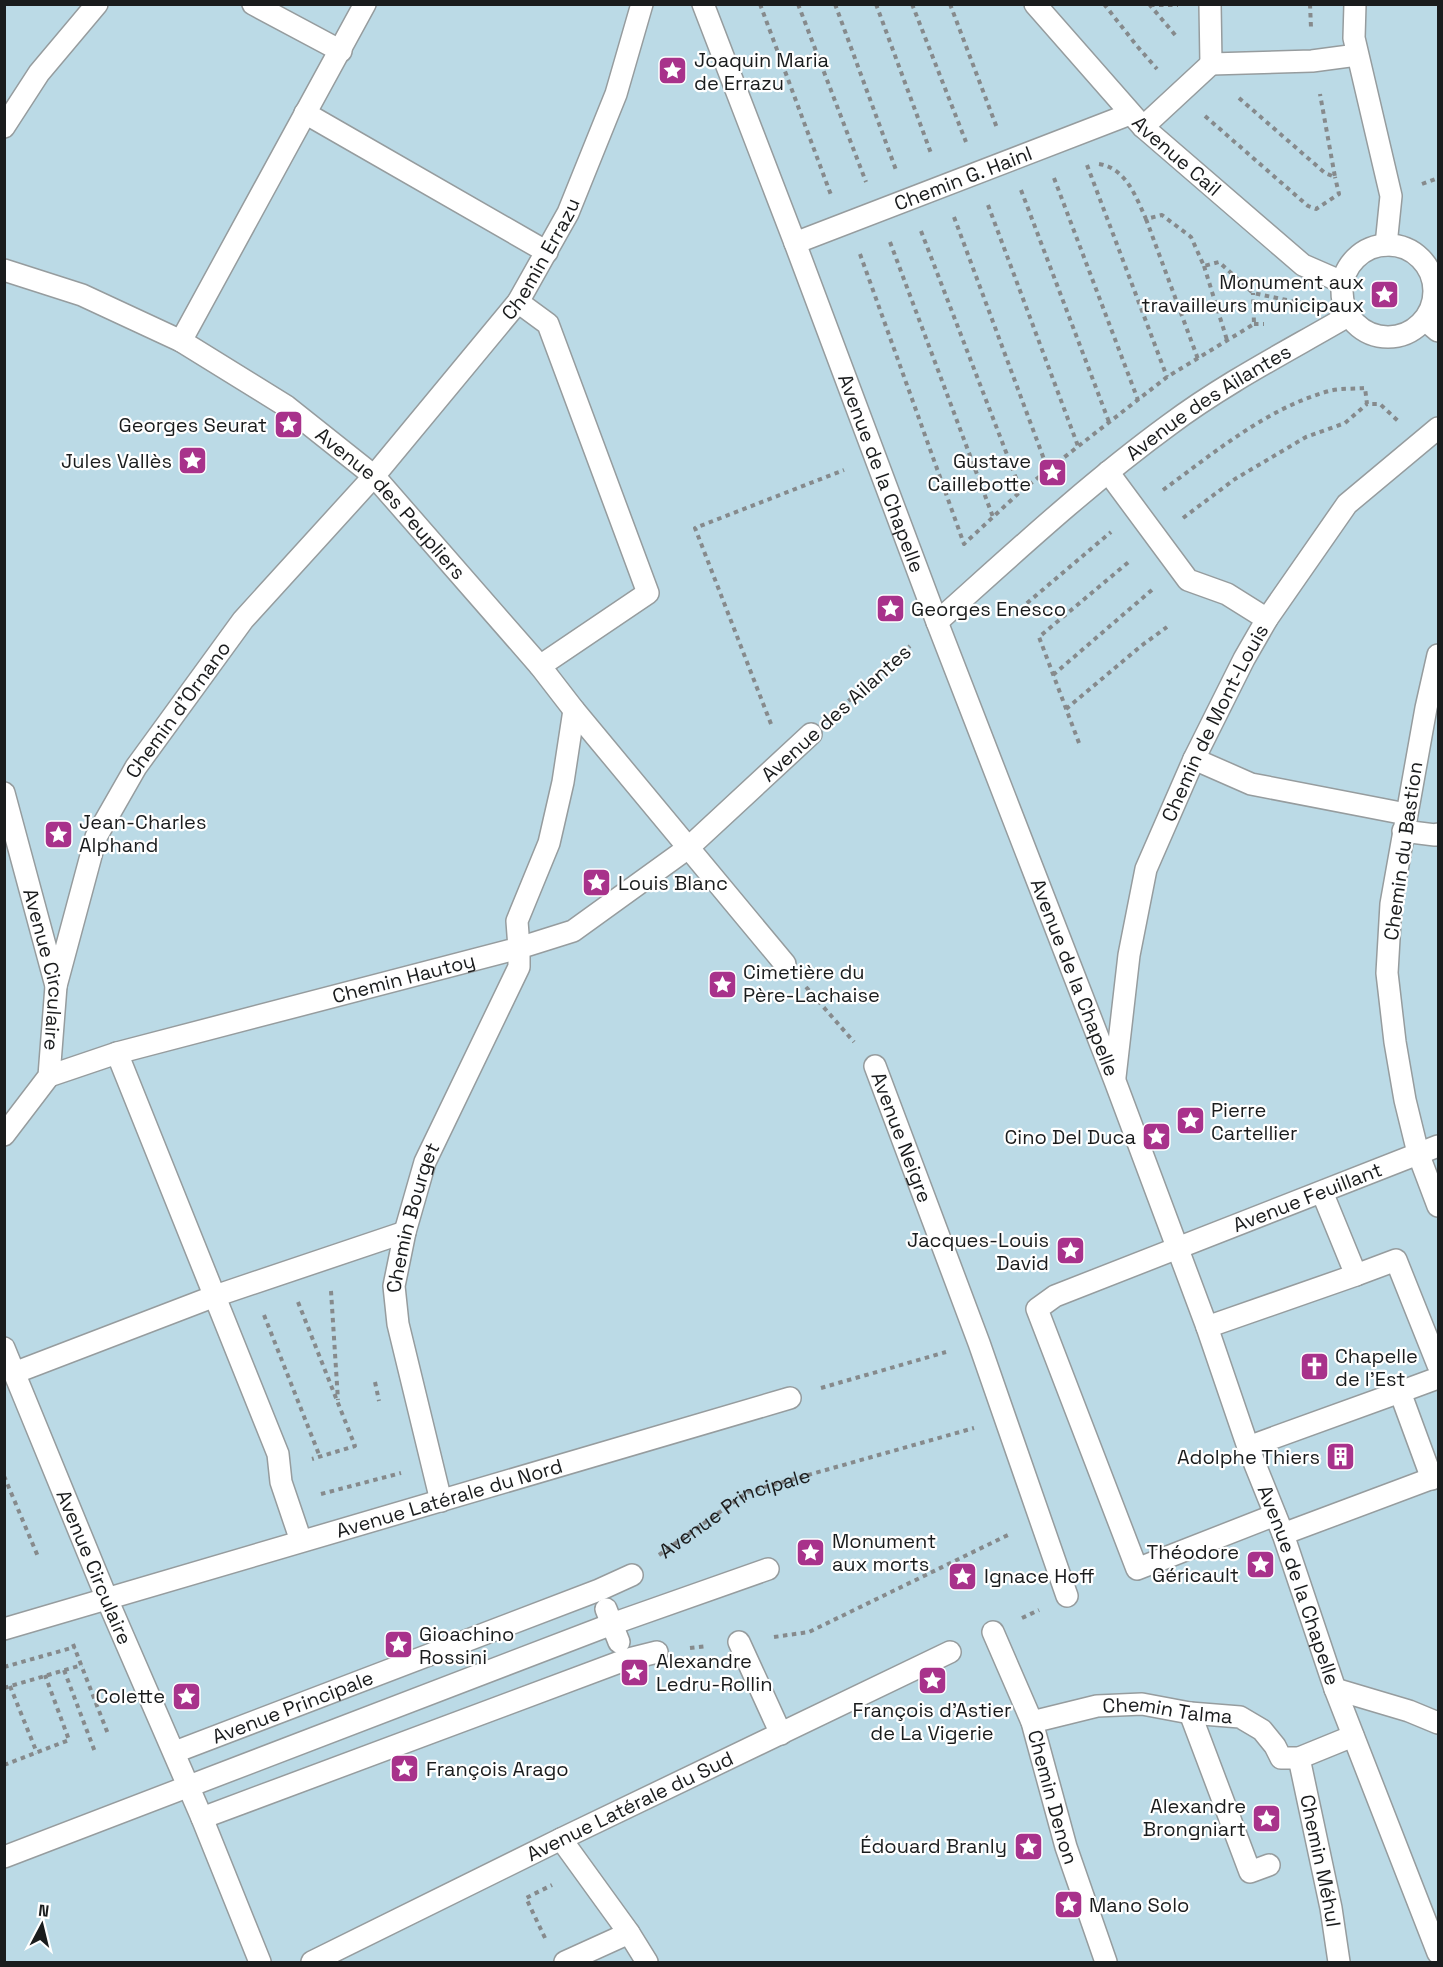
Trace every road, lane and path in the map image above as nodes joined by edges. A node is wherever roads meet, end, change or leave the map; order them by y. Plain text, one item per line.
1 (97, 4) edge
2 (254, 4) edge
3 (365, 4) edge
4 (642, 4) edge
5 (703, 4) edge
6 (760, 4) edge
7 (798, 4) edge
8 (835, 4) edge
9 (876, 4) edge
10 (912, 4) edge
11 (950, 4) edge
12 (1035, 4) edge
13 (1104, 4) edge
14 (1149, 4) edge
15 (1210, 4) edge
16 (1354, 4) edge
17 (341, 51) junction
18 (1358, 55) junction
19 (1312, 61) junction
20 (1208, 66) junction
21 (1179, 93) junction
22 (305, 113) junction
23 (1136, 120) junction
24 (4, 127) edge
25 (1001, 137) dead end
26 (968, 149) dead end
27 (934, 161) dead end
28 (1086, 162) junction
29 (1078, 165) dead end
30 (1061, 171) dead end
31 (898, 176) dead end
32 (1335, 177) junction
33 (1438, 178) edge
34 (1019, 187) dead end
35 (1413, 187) dead end
36 (868, 188) dead end
37 (833, 199) dead end
38 (986, 200) dead end
39 (952, 211) dead end
40 (1146, 219) junction
41 (919, 225) dead end
42 (887, 236) dead end
43 (795, 243) junction
44 (1386, 245) junction
45 (857, 246) dead end
46 (547, 252) junction
47 (1204, 266) junction
48 (4, 270) edge
49 (1342, 282) junction
50 (518, 302) junction
51 (1348, 316) junction
52 (1432, 326) edge
53 (1227, 340) junction
54 (181, 341) junction
55 (1198, 359) junction
56 (1167, 377) junction
57 (1138, 400) junction
58 (1109, 422) junction
59 (1438, 428) edge
60 (1421, 442) junction
61 (1078, 446) junction
62 (875, 457) junction
63 (1048, 470) junction
64 (1108, 472) junction
65 (374, 476) junction
66 (1021, 491) junction
67 (1136, 510) junction
68 (993, 517) junction
69 (1179, 567) junction
70 (1020, 609) dead end
71 (1267, 619) junction
72 (937, 622) junction
73 (1167, 627) dead end
74 (1438, 655) edge
75 (540, 666) junction
76 (1053, 675) dead end
77 (1066, 709) dead end
78 (574, 710) junction
79 (811, 734) joint
80 (784, 758) junction
81 (1194, 759) junction
82 (4, 792) edge
83 (1405, 822) junction
84 (1438, 834) edge
85 (11, 846) edge
86 (688, 848) junction
87 (519, 948) junction
88 (785, 963) joint
89 (56, 986) junction
90 (117, 1053) junction
91 (875, 1066) joint
92 (49, 1076) junction
93 (1114, 1081) junction
94 (4, 1135) edge
95 (1438, 1146) edge
96 (1418, 1153) junction
97 (1322, 1192) junction
98 (1438, 1206) edge
99 (405, 1232) junction
100 (1176, 1247) junction
101 (331, 1257) junction
102 (286, 1272) junction
103 (1356, 1275) junction
104 (252, 1284) junction
105 (215, 1296) junction
106 (1207, 1327) junction
107 (4, 1348) edge
108 (913, 1361) dead end
109 (1438, 1365) edge
110 (14, 1373) junction
111 (1438, 1378) edge
112 (817, 1389) dead end
113 (1400, 1392) junction
114 (790, 1398) dead end
115 (338, 1404) junction
116 (1006, 1419) junction
117 (1248, 1447) junction
118 (320, 1457) junction
119 (432, 1465) junction
120 (280, 1469) junction
121 (4, 1476) edge
122 (1435, 1477) edge
123 (441, 1501) junction
124 (288, 1503) junction
125 (1041, 1519) junction
126 (1279, 1525) junction
127 (301, 1540) junction
128 (39, 1559) dead end
129 (768, 1569) dead end
130 (632, 1575) joint
131 (1067, 1596) dead end
132 (106, 1599) junction
133 (61, 1612) junction
134 (612, 1625) junction
135 (4, 1629) edge
136 (993, 1632) dead end
137 (739, 1642) junction
138 (75, 1647) junction
139 (657, 1652) joint
140 (950, 1652) dead end
141 (82, 1665) junction
142 (4, 1667) edge
143 (64, 1670) junction
144 (45, 1675) junction
145 (10, 1686) junction
146 (4, 1688) edge
147 (1335, 1689) junction
148 (1190, 1713) junction
149 (1032, 1722) junction
150 (1438, 1723) edge
151 (108, 1734) dead end
152 (781, 1734) junction
153 (1353, 1736) junction
154 (95, 1752) dead end
155 (175, 1752) junction
156 (37, 1753) junction
157 (1299, 1758) junction
158 (4, 1765) edge
159 (189, 1786) junction
160 (202, 1818) junction
161 (561, 1839) junction
162 (4, 1857) edge
163 (1269, 1865) dead end
164 (526, 1898) dead end
165 (629, 1933) junction
166 (547, 1941) dead end
167 (1438, 1953) edge
168 (260, 1962) edge
169 (312, 1962) edge
170 (566, 1962) edge
171 (647, 1962) edge
172 (1106, 1962) edge
173 (1339, 1962) edge

1 - 24 lane
2 - 17 lane
3 - 17 lane
4 - 46 lane, Chemin Errazu
5 - 43 lane, Avenue de la Chapelle
6 - 37 path
7 - 36 path
8 - 31 path
9 - 27 path
10 - 26 path
11 - 25 path
12 - 23 lane, Avenue Cail
13 - 21 path
14 - 20 path
15 - 20 lane
16 - 18 lane
17 - 22 lane
18 - 19 lane
18 - 44 lane
19 - 20 lane
19 - 32 path
20 - 21 lane
20 - 32 path
21 - 23 lane
21 - 32 path
22 - 46 lane
22 - 54 lane
23 - 43 lane, Chemin G. Hainl
23 - 49 lane, Avenue Cail
28 - 29 path
28 - 40 path
28 - 56 path
30 - 57 path
33 - 35 path
34 - 58 path
38 - 61 path
39 - 63 path
40 - 47 path
40 - 55 path
41 - 66 path
42 - 68 path
43 - 62 lane, Avenue de la Chapelle
44 - 49 lane
44 - 52 lane
45 - 68 path
46 - 50 lane, Chemin Errazu
47 - 53 path
47 - 53 path
48 - 54 lane, Avenue des Peupliers
49 - 51 lane
50 - 65 lane, Chemin Errazu
50 - 75 lane
51 - 52 lane
51 - 64 lane, Avenue des Ailantes
53 - 55 path
54 - 65 lane, Avenue des Peupliers
55 - 56 path
56 - 57 path
57 - 58 path
58 - 61 path
59 - 60 lane, Chemin de Mont-Louis
60 - 67 path
60 - 71 lane, Chemin de Mont-Louis
61 - 63 path
62 - 72 lane, Avenue de la Chapelle
62 - 80 path
63 - 66 path
64 - 67 lane
64 - 72 lane, Avenue des Ailantes
65 - 75 lane, Avenue des Peupliers
65 - 89 lane, Chemin d'Ornano
66 - 68 path
67 - 69 lane
67 - 70 path
69 - 71 lane
69 - 76 path
71 - 81 lane, Chemin de Mont-Louis
72 - 79 path, Avenue des Ailantes
72 - 93 lane, Avenue de la Chapelle
73 - 77 path
74 - 83 lane, Chemin du Bastion
75 - 78 lane, Avenue des Peupliers
78 - 86 lane, Avenue des Peupliers
78 - 87 lane
79 - 80 lane, Avenue des Ailantes
80 - 86 lane, Avenue des Ailantes
81 - 83 lane
81 - 93 lane, Chemin de Mont-Louis
82 - 85 lane, Avenue Circulaire
83 - 84 lane
83 - 96 lane, Chemin du Bastion
85 - 89 lane, Avenue Circulaire
86 - 87 lane, Avenue des Ailantes
86 - 88 lane
87 - 90 lane, Chemin Hautoy
87 - 99 lane, Chemin Bourget
88 - 91 path, Avenue Neigre
89 - 92 lane, Avenue Circulaire
90 - 92 lane, Chemin Hautoy
90 - 105 lane
91 - 116 lane, Avenue Neigre
92 - 94 lane, Avenue Circulaire
93 - 100 lane, Avenue de la Chapelle
95 - 96 lane, Avenue Feuillant
96 - 97 lane, Avenue Feuillant
96 - 98 lane, Chemin du Bastion
97 - 100 lane, Avenue Feuillant
97 - 103 lane
99 - 101 lane
99 - 119 lane, Chemin Bourget
100 - 106 lane, Avenue de la Chapelle
100 - 126 lane
101 - 102 lane
101 - 115 path
102 - 104 lane
102 - 115 path
103 - 106 lane
103 - 109 lane
104 - 105 lane
104 - 118 path
105 - 110 lane
105 - 120 lane
106 - 117 lane, Avenue de la Chapelle
107 - 110 lane, Avenue Circulaire
108 - 112 path
110 - 132 lane, Avenue Circulaire
111 - 113 lane
113 - 117 lane
113 - 122 lane
114 - 123 lane, Avenue Latérale du Nord
115 - 118 path
116 - 125 lane, Avenue Neigre
116 - 130 path, Avenue Principale
117 - 126 lane, Avenue de la Chapelle
118 - 120 path
119 - 123 lane, Chemin Bourget
119 - 124 path
120 - 124 lane
121 - 128 path
122 - 126 lane
123 - 127 lane, Avenue Latérale du Nord
124 - 127 lane
125 - 131 lane, Avenue Neigre
125 - 137 path
126 - 147 lane, Avenue de la Chapelle
127 - 132 lane, Avenue Latérale du Nord
129 - 134 lane, Avenue Principale
130 - 134 lane, Avenue Principale
132 - 133 lane, Avenue Latérale du Nord
132 - 155 lane, Avenue Circulaire
133 - 135 lane, Avenue Latérale du Nord
133 - 138 path
134 - 139 lane, Avenue Principale
134 - 155 lane, Avenue Principale
134 - 159 lane, Avenue Principale
134 - 160 lane, Avenue Principale
136 - 149 lane, Chemin Denon
137 - 139 path
137 - 152 lane
138 - 141 path
138 - 142 path
140 - 152 lane, Avenue Latérale du Sud
141 - 143 path
141 - 151 path
143 - 144 path
143 - 154 path
144 - 145 path
144 - 156 path
145 - 146 path
145 - 156 path
147 - 150 lane
147 - 153 lane, Avenue de la Chapelle
148 - 149 lane, Chemin Talma
148 - 157 lane, Chemin Talma
148 - 163 lane
149 - 172 lane, Chemin Denon
152 - 161 lane, Avenue Latérale du Sud
153 - 157 lane
153 - 167 lane, Avenue de la Chapelle
155 - 159 lane, Avenue Circulaire
156 - 158 path
157 - 173 lane, Chemin Méhul
159 - 160 lane, Avenue Circulaire
159 - 162 lane, Avenue Principale
160 - 168 lane, Avenue Circulaire
161 - 165 lane
161 - 169 lane, Avenue Latérale du Sud
164 - 166 path
165 - 170 lane
165 - 171 lane

